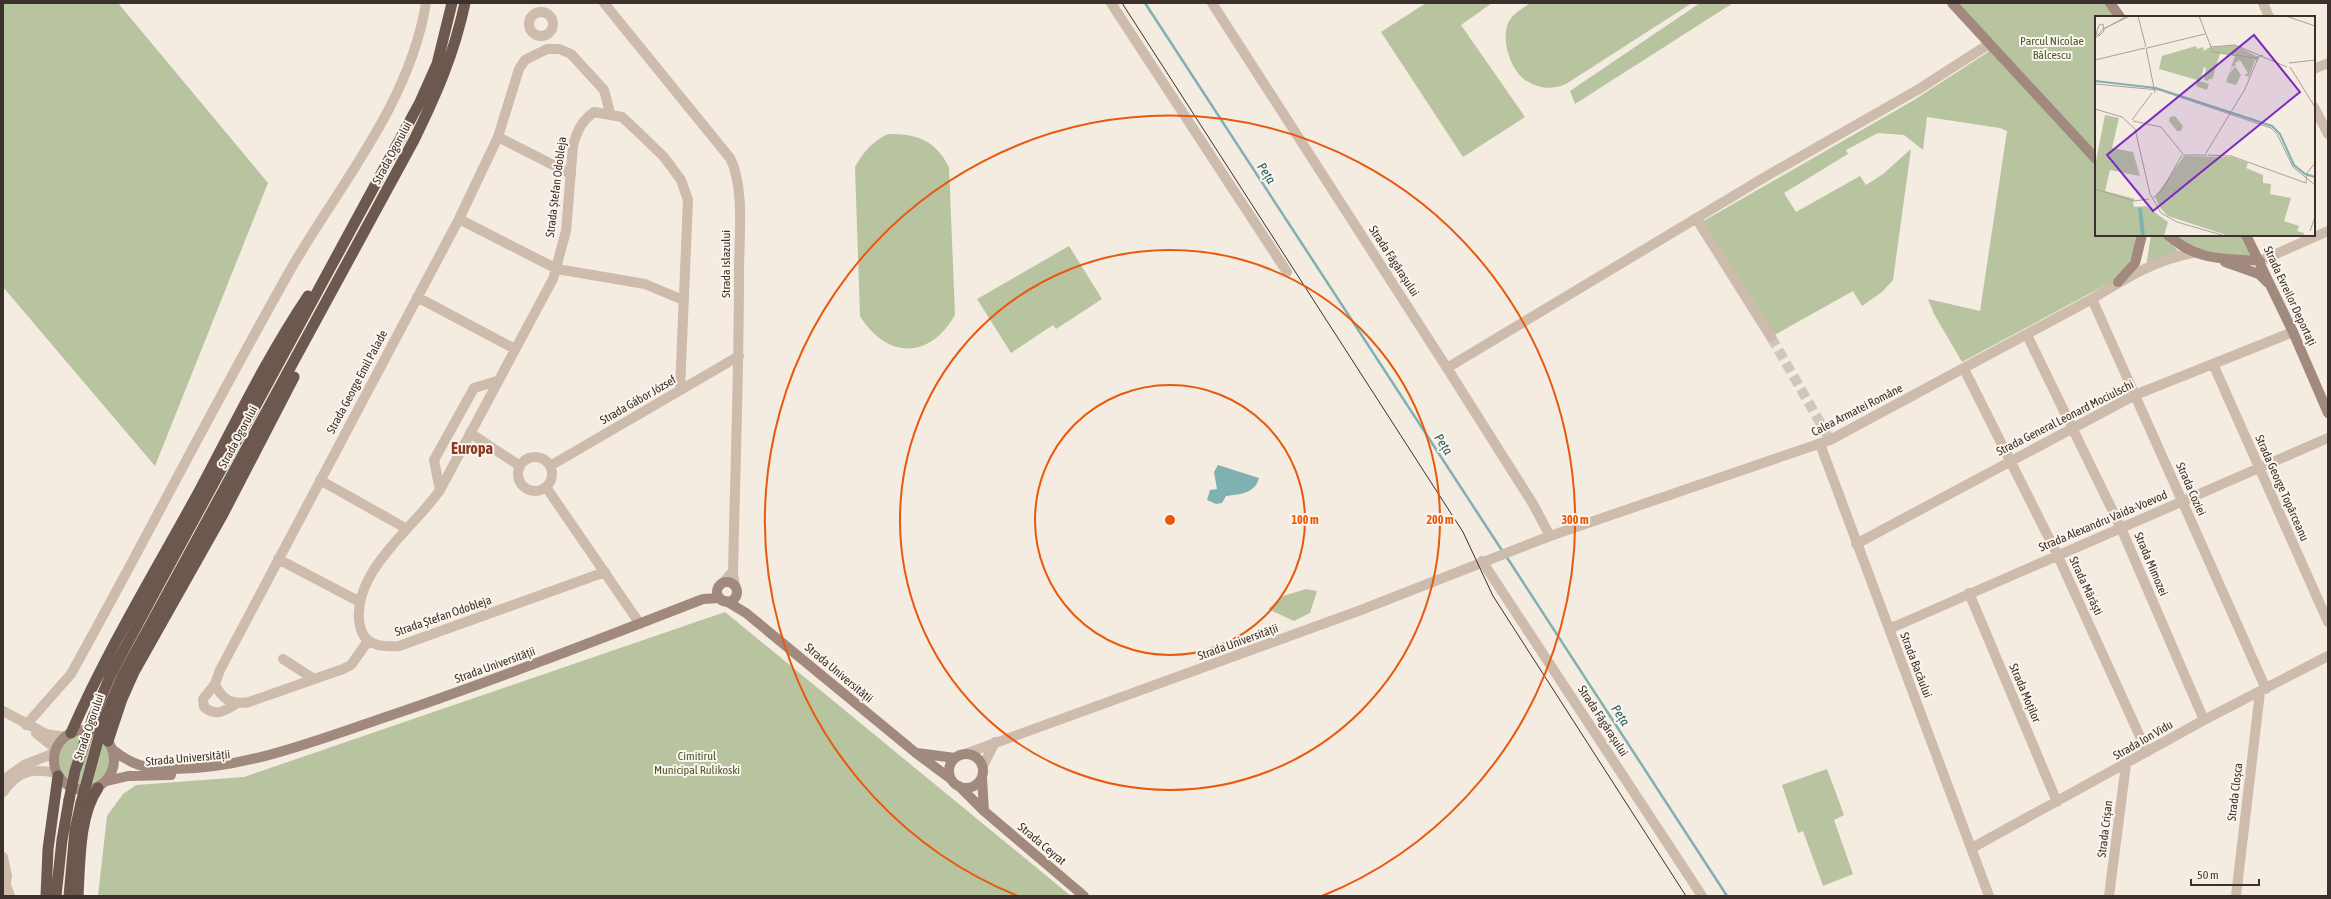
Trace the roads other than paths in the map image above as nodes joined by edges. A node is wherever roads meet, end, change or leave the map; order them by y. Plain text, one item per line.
1 (426, 3) edge
2 (452, 3) edge
3 (465, 3) edge
4 (604, 3) edge
5 (1111, 3) edge
6 (1212, 3) edge
7 (1952, 3) edge
8 (2110, 3) edge
9 (2263, 3) edge
10 (2119, 16) edge
11 (2270, 16) edge
12 (544, 36) dead end
13 (1989, 44) junction
14 (547, 49) junction
15 (2328, 63) edge
16 (2315, 69) edge
17 (2315, 109) edge
18 (610, 113) junction
19 (2328, 134) edge
20 (498, 137) junction
21 (2095, 158) edge
22 (571, 174) junction
23 (1696, 218) junction
24 (459, 219) junction
25 (2328, 231) edge
26 (2142, 236) edge
27 (2169, 236) edge
28 (2247, 236) edge
29 (2193, 253) junction
30 (2209, 257) junction
31 (2260, 261) junction
32 (333, 264) junction
33 (556, 269) junction
34 (343, 272) junction
35 (1286, 272) dead end
36 (2118, 282) junction
37 (2272, 287) junction
38 (417, 297) junction
39 (683, 300) junction
40 (2092, 300) junction
41 (2293, 332) junction
42 (2027, 335) junction
43 (1771, 337) tunnel mouth
44 (515, 349) junction
45 (739, 356) junction
46 (2213, 364) junction
47 (1447, 368) junction
48 (1964, 369) junction
49 (497, 381) junction
50 (680, 390) junction
51 (2135, 395) junction
52 (2328, 413) edge
53 (2072, 429) junction
54 (470, 433) junction
55 (2328, 438) edge
56 (1820, 444) junction
57 (2010, 461) junction
58 (520, 466) junction
59 (550, 466) junction
60 (2258, 467) junction
61 (320, 480) junction
62 (546, 487) junction
63 (440, 490) junction
64 (2182, 501) junction
65 (2121, 528) junction
66 (407, 529) junction
67 (1550, 536) junction
68 (1856, 544) junction
69 (1514, 549) joint
70 (2057, 554) junction
71 (278, 559) junction
72 (1485, 560) junction
73 (733, 571) junction
74 (605, 572) junction
75 (721, 584) junction
76 (736, 589) junction
77 (1968, 593) junction
78 (703, 599) junction
79 (723, 600) junction
80 (360, 602) junction
81 (746, 613) junction
82 (2328, 622) edge
83 (640, 624) junction
84 (1889, 629) junction
85 (368, 642) junction
86 (2328, 656) edge
87 (283, 659) dead end
88 (314, 679) junction
89 (215, 684) junction
90 (2263, 690) junction
91 (236, 704) junction
92 (3, 712) edge
93 (2204, 720) junction
94 (28, 726) junction
95 (68, 735) junction
96 (995, 742) junction
97 (110, 745) junction
98 (293, 748) junction
99 (55, 751) junction
100 (2147, 752) junction
101 (916, 753) junction
102 (965, 754) junction
103 (955, 758) junction
104 (2126, 764) junction
105 (983, 766) junction
106 (58, 774) junction
107 (982, 778) junction
108 (3, 780) edge
109 (107, 781) junction
110 (955, 783) junction
111 (98, 788) junction
112 (3, 792) edge
113 (2057, 802) junction
114 (984, 811) junction
115 (1972, 848) junction
116 (3, 857) edge
117 (5, 879) edge
118 (10, 896) edge
119 (46, 896) edge
120 (56, 896) edge
121 (69, 896) edge
122 (78, 896) edge
123 (1084, 896) edge
124 (1702, 896) edge
125 (1989, 896) edge
126 (2109, 896) edge
127 (2236, 896) edge

1 - 94 street
2 - 32 highway, Strada Ogorului
3 - 34 highway, Strada Ogorului
4 - 45 street, Strada Islazului
5 - 35 street
6 - 47 street, Strada Făgărașului
7 - 13 main road
8 - 10 main road
9 - 11 street
12 - 14 street
13 - 21 main road
13 - 23 street
14 - 18 street
14 - 20 street, Strada George Emil Palade
15 - 16 street
17 - 19 street
18 - 22 street, Strada Ștefan Odobleja
18 - 39 street
20 - 22 street
20 - 24 street, Strada George Emil Palade
22 - 33 street, Strada Ștefan Odobleja
23 - 43 street
23 - 47 street
24 - 33 street
24 - 38 street, Strada George Emil Palade
25 - 31 street
26 - 36 main road
27 - 29 main road
28 - 31 main road, Strada Evreilor Deportaţi
29 - 30 main road
29 - 36 street, Calea Armatei Române
30 - 31 main road
30 - 37 main road
31 - 37 main road, Strada Evreilor Deportaţi
32 - 95 highway
32 - 120 highway, Strada Ogorului, bridge
33 - 39 street
33 - 44 street, Strada Ștefan Odobleja
34 - 97 highway
34 - 121 highway, Strada Ogorului, bridge
36 - 40 street, Calea Armatei Române
37 - 41 main road, Strada Evreilor Deportaţi
38 - 44 street
38 - 61 street, Strada George Emil Palade
39 - 50 street
40 - 42 street, Calea Armatei Române
40 - 51 street, Strada Coziei
41 - 46 street, Strada General Leonard Mociulschi
41 - 52 main road, Strada Evreilor Deportaţi
42 - 48 street, Calea Armatei Române
42 - 53 street, Strada Mimozei
44 - 49 street, Strada Ștefan Odobleja
45 - 50 street, Strada Gábor József
45 - 73 street, Strada Islazului
46 - 51 street, Strada General Leonard Mociulschi
46 - 60 street, Strada George Topârceanu
47 - 67 street, Strada Făgărașului
48 - 56 street, Calea Armatei Române
48 - 57 street, Strada Mărăști
49 - 54 street, Strada Ștefan Odobleja
49 - 63 street
50 - 59 street, Strada Gábor József
51 - 53 street, Strada General Leonard Mociulschi
51 - 64 street, Strada Coziei
53 - 57 street, Strada General Leonard Mociulschi
53 - 65 street, Strada Mimozei
54 - 58 street
54 - 63 street, Strada Ștefan Odobleja
55 - 60 street, Strada Alexandru Vaida-Voevod
56 - 67 street, Calea Armatei Române
56 - 68 street, Strada Bacăului
57 - 68 street, Strada General Leonard Mociulschi
57 - 70 street, Strada Mărăști
58 - 59 street
58 - 62 street
59 - 62 street
60 - 64 street, Strada Alexandru Vaida-Voevod
60 - 82 street, Strada George Topârceanu
61 - 66 street
61 - 71 street, Strada George Emil Palade
62 - 74 street
63 - 66 street, Strada Ștefan Odobleja
64 - 65 street, Strada Alexandru Vaida-Voevod
64 - 90 street, Strada Coziei
65 - 70 street, Strada Alexandru Vaida-Voevod
65 - 93 street, Strada Mimozei
66 - 80 street, Strada Ștefan Odobleja
67 - 69 street, Calea Armatei Române
68 - 84 street, Strada Bacăului
69 - 72 street, Strada Universității
70 - 77 street, Strada Alexandru Vaida-Voevod
70 - 100 street, Strada Mărăști
71 - 80 street
71 - 89 street, Strada George Emil Palade
72 - 96 street, Strada Universității
72 - 124 street, Strada Făgărașului
73 - 75 street
73 - 76 street, Strada Islazului
74 - 83 street
74 - 85 street, Strada Ștefan Odobleja
75 - 76 main road
75 - 78 main road, Strada Universității
75 - 79 main road
76 - 79 main road
76 - 81 main road, Strada Universității
77 - 84 street, Strada Alexandru Vaida-Voevod
77 - 113 street, Strada Moților
78 - 79 main road, Strada Universității
78 - 83 main road, Strada Universității
79 - 81 main road, Strada Universității
80 - 85 street, Strada Ștefan Odobleja
81 - 101 main road, Strada Universității
83 - 98 main road, Strada Universității
84 - 115 street, Strada Bacăului
85 - 88 street, Strada George Emil Palade
86 - 90 street, Strada Ion Vidu
87 - 88 street
88 - 91 street, Strada George Emil Palade
89 - 91 street
89 - 91 street, Strada George Emil Palade
90 - 93 street, Strada Ion Vidu
90 - 127 street, Strada Cloșca
92 - 94 street
93 - 100 street, Strada Ion Vidu
94 - 95 street
94 - 99 street
95 - 97 main road
95 - 99 main road
96 - 102 street, Strada Universității
96 - 105 street
97 - 98 main road, Strada Universității
97 - 109 main road
98 - 109 main road, Strada Universității
99 - 106 main road
99 - 108 street
100 - 104 street, Strada Ion Vidu
101 - 103 main road
101 - 110 main road, Strada Universității
102 - 103 main road
102 - 105 main road
103 - 110 main road
104 - 113 street, Strada Ion Vidu
104 - 126 street, Strada Crișan
105 - 107 main road
106 - 111 main road
106 - 112 street
106 - 119 highway
107 - 110 main road
107 - 114 main road
109 - 111 main road
110 - 114 main road, Strada Ceyrat
111 - 122 highway
113 - 115 street, Strada Ion Vidu
114 - 123 main road, Strada Ceyrat
115 - 125 street, Strada Bacăului
116 - 117 street
117 - 118 street

